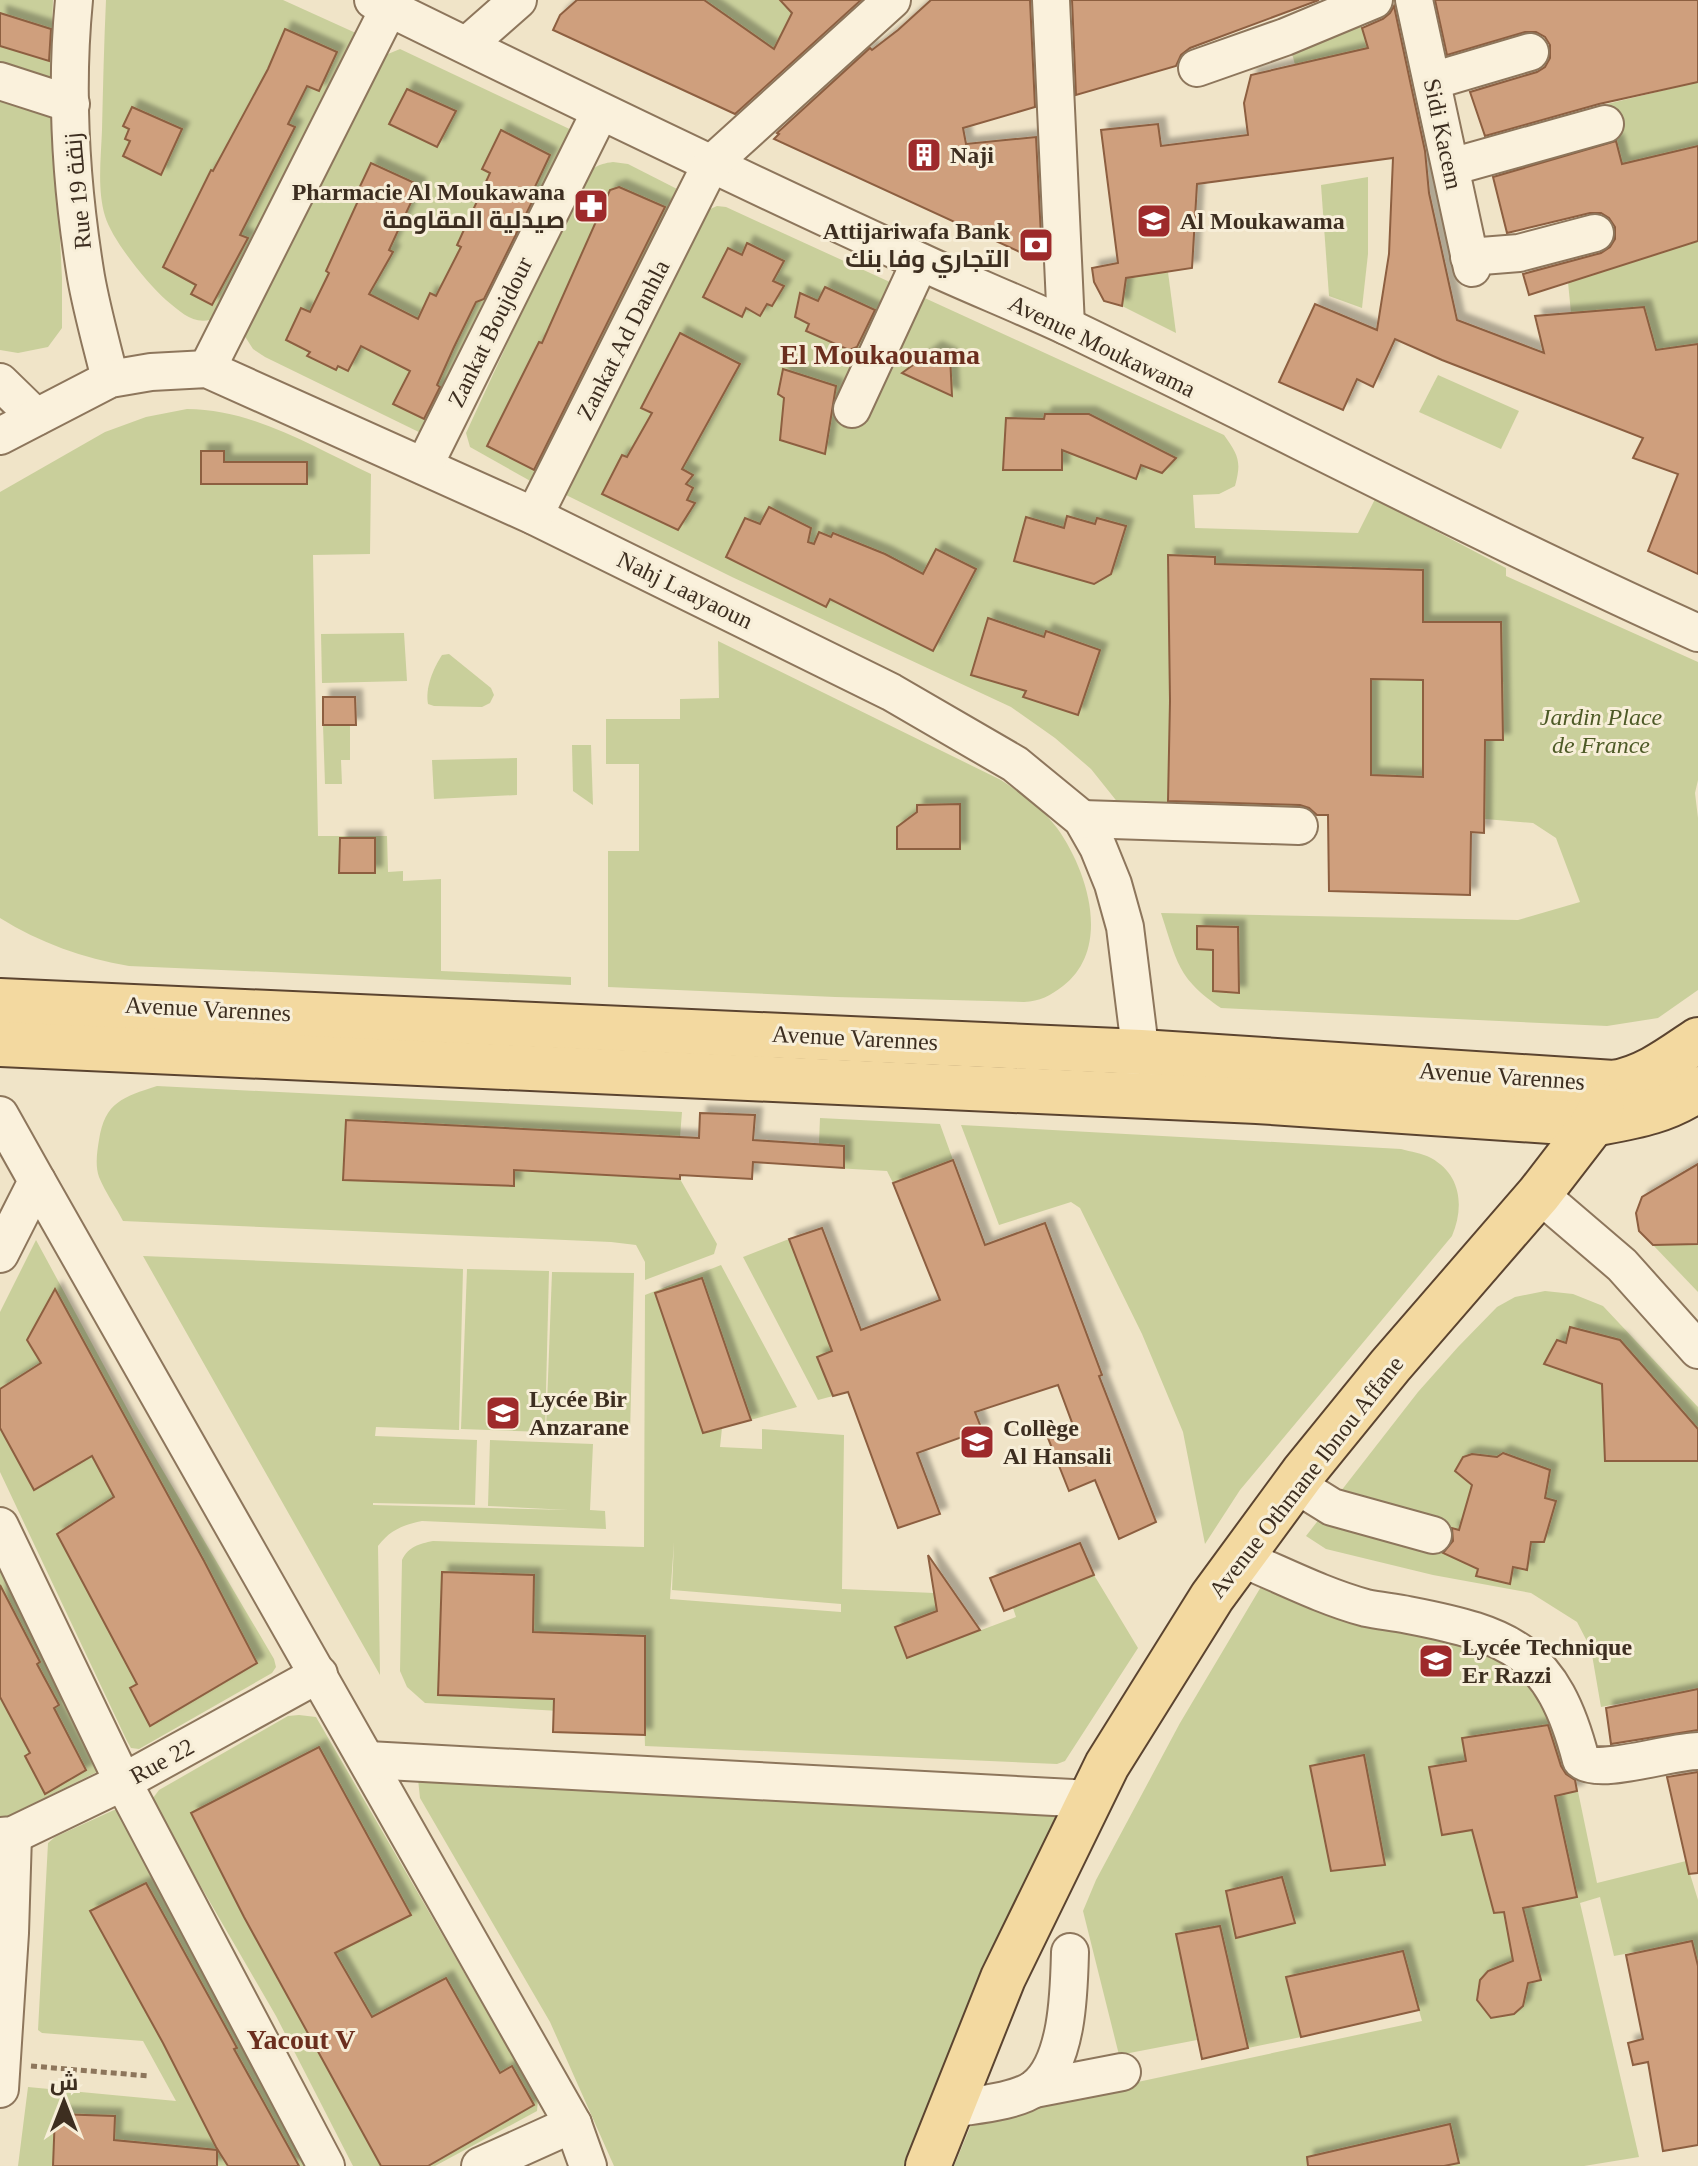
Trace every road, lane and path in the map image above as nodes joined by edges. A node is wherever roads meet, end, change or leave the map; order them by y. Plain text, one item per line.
1 (74, 0) edge
2 (518, 0) edge
3 (892, 0) edge
4 (1051, 0) edge
5 (1374, 0) edge
6 (1414, 0) edge
7 (381, 4) edge
8 (468, 44) junction
9 (1530, 52) dead end
10 (1197, 68) dead end
11 (0, 81) edge
12 (1432, 81) junction
13 (71, 104) junction
14 (600, 112) junction
15 (1605, 124) dead end
16 (711, 164) junction
17 (1451, 167) junction
18 (1595, 233) dead end
19 (920, 262) junction
20 (1066, 326) junction
21 (207, 369) junction
22 (110, 379) junction
23 (0, 382) edge
24 (852, 409) dead end
25 (36, 417) junction
26 (0, 436) edge
27 (424, 466) junction
28 (534, 516) junction
29 (1698, 633) edge
30 (1082, 819) junction
31 (1299, 826) dead end
32 (0, 1001) edge
33 (470, 1020) junction
34 (692, 1030) junction
35 (1698, 1040) edge
36 (0, 1044) edge
37 (1141, 1052) junction
38 (470, 1064) junction
39 (690, 1074) junction
40 (1614, 1083) junction
41 (1698, 1089) edge
42 (1146, 1097) junction
43 (0, 1115) edge
44 (1593, 1124) junction
45 (37, 1181) junction
46 (1539, 1194) junction
47 (0, 1254) edge
48 (1698, 1350) edge
49 (1295, 1484) junction
50 (0, 1526) edge
51 (1433, 1535) dead end
52 (1241, 1558) junction
53 (319, 1674) junction
54 (1698, 1751) edge
55 (368, 1760) junction
56 (123, 1782) junction
57 (1091, 1799) junction
58 (6, 1835) edge
59 (1070, 1952) dead end
60 (1, 2072) edge
61 (1122, 2072) dead end
62 (149, 2076) dead end
63 (1034, 2089) junction
64 (951, 2109) junction
65 (573, 2124) junction
66 (326, 2166) edge
67 (480, 2166) edge
68 (588, 2166) edge
69 (928, 2166) edge

1 - 13 street, Rue 19 زنقة
2 - 8 street
3 - 16 street
4 - 20 street
5 - 10 street
6 - 12 street, Sidi Kacem
7 - 8 street, Avenue Moukawama
7 - 21 street
8 - 14 street, Avenue Moukawama
9 - 12 street
11 - 13 street
12 - 17 street, Sidi Kacem
13 - 22 street, Rue 19 زنقة
14 - 16 street, Avenue Moukawama
14 - 27 street, Zankat Boujdour
15 - 17 street
16 - 19 street, Avenue Moukawama
16 - 28 street, Zankat Ad Danhla
17 - 18 street, Sidi Kacem
19 - 20 street, Avenue Moukawama
19 - 24 street
20 - 29 street, Avenue Moukawama
21 - 22 street, Nahj Laayaoun
21 - 27 street, Nahj Laayaoun
22 - 25 street, Nahj Laayaoun
23 - 25 street
25 - 26 street, Nahj Laayaoun
27 - 28 street, Nahj Laayaoun
28 - 30 street, Nahj Laayaoun
30 - 31 street
30 - 37 street, Nahj Laayaoun
32 - 33 main road, Avenue Varennes
33 - 34 main road, Avenue Varennes
33 - 38 main road
34 - 37 main road, Avenue Varennes
34 - 39 main road
35 - 40 main road, Avenue Varennes
36 - 38 main road, Avenue Varennes
37 - 40 main road, Avenue Varennes
37 - 42 street, Nahj Laayaoun
38 - 39 main road, Avenue Varennes
39 - 42 main road, Avenue Varennes
40 - 44 main road, Avenue Othmane Ibnou Affane
41 - 44 main road, Avenue Varennes
42 - 44 main road, Avenue Varennes
43 - 45 street
44 - 46 main road, Avenue Othmane Ibnou Affane
45 - 47 street
45 - 53 street
46 - 48 street
46 - 49 main road, Avenue Othmane Ibnou Affane
49 - 51 street
49 - 52 main road, Avenue Othmane Ibnou Affane
50 - 56 street
52 - 54 street
52 - 57 main road, Avenue Othmane Ibnou Affane
53 - 55 street
53 - 56 street, Rue 22
55 - 57 street
55 - 65 street
56 - 58 street, Rue 22
56 - 66 street
57 - 64 main road, Avenue Othmane Ibnou Affane
58 - 60 street
59 - 63 street
60 - 62 path
61 - 63 street
63 - 64 street
64 - 69 main road, Avenue Othmane Ibnou Affane
65 - 67 street
65 - 68 street

